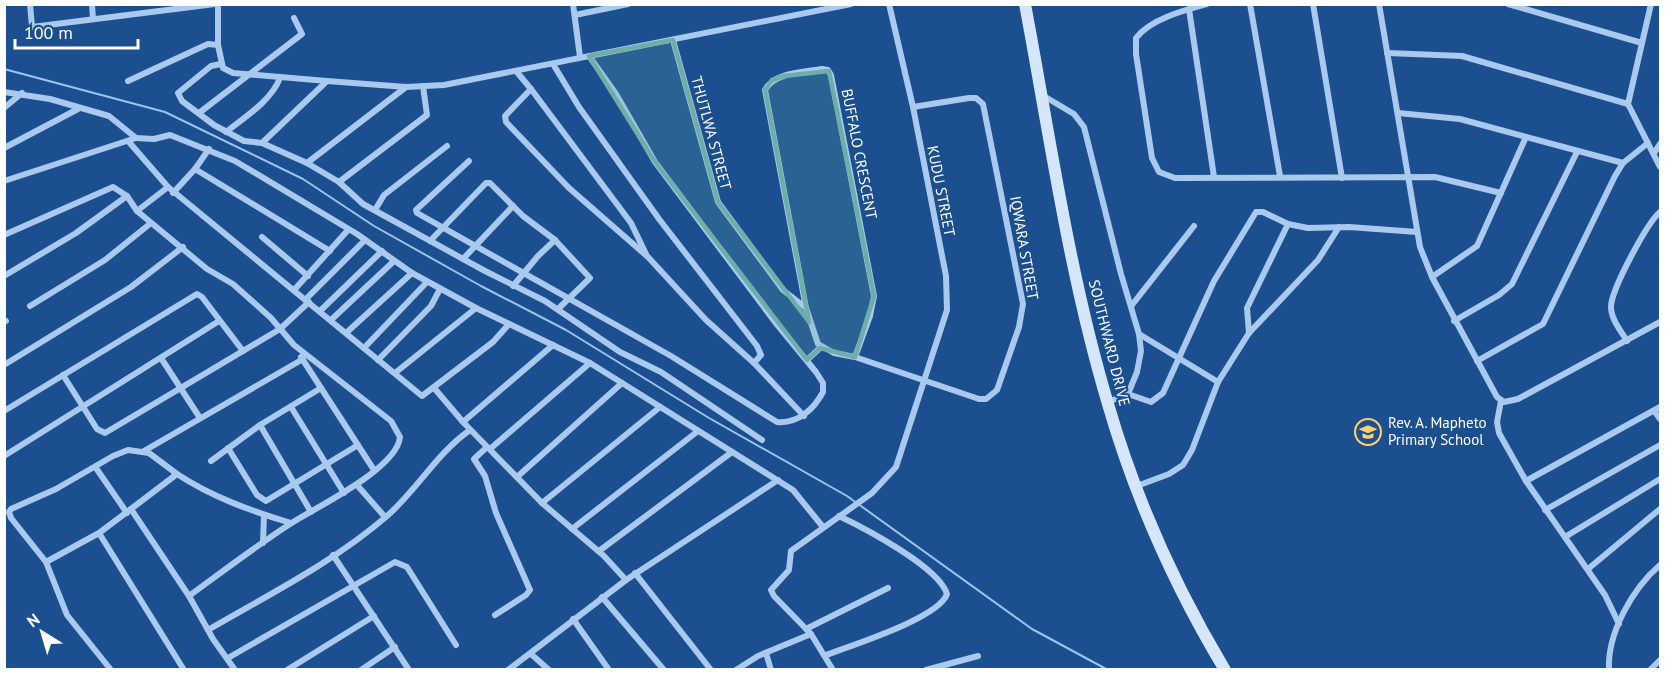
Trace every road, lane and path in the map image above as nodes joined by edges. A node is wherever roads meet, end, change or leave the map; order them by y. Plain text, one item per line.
1 (30, 4) edge
2 (92, 4) edge
3 (217, 4) edge
4 (573, 4) edge
5 (628, 4) edge
6 (851, 4) edge
7 (889, 4) edge
8 (1025, 4) edge
9 (1207, 4) edge
10 (1250, 4) edge
11 (1313, 4) edge
12 (1379, 4) edge
13 (1508, 4) edge
14 (1651, 4) edge
15 (1189, 9) junction
16 (575, 15) junction
17 (294, 18) dead end
18 (93, 19) junction
19 (673, 40) junction
20 (1642, 43) junction
21 (218, 45) junction
22 (1387, 53) junction
23 (589, 56) junction
24 (580, 57) junction
25 (221, 64) junction
26 (553, 64) junction
27 (516, 71) junction
28 (250, 75) junction
29 (280, 78) junction
30 (128, 81) dead end
31 (327, 81) junction
32 (423, 86) junction
33 (406, 87) junction
34 (531, 89) junction
35 (4, 92) edge
36 (22, 93) junction
37 (1042, 95) junction
38 (1628, 104) junction
39 (913, 107) junction
40 (4, 108) edge
41 (78, 109) junction
42 (199, 113) junction
43 (1398, 113) junction
44 (226, 132) junction
45 (1526, 137) junction
46 (136, 138) junction
47 (129, 142) junction
48 (262, 143) junction
49 (1648, 144) junction
50 (1660, 144) edge
51 (447, 146) dead end
52 (4, 148) edge
53 (209, 149) junction
54 (1577, 152) junction
55 (1654, 153) junction
56 (470, 161) dead end
57 (307, 163) junction
58 (1623, 163) junction
59 (1660, 166) edge
60 (195, 169) junction
61 (1280, 176) junction
62 (1214, 177) junction
63 (1342, 178) junction
64 (1408, 178) junction
65 (4, 181) edge
66 (339, 182) junction
67 (171, 190) junction
68 (1501, 193) junction
69 (127, 196) junction
70 (513, 206) junction
71 (375, 210) junction
72 (137, 211) junction
73 (1660, 212) edge
74 (152, 223) junction
75 (1288, 224) junction
76 (1194, 226) dead end
77 (1339, 227) junction
78 (441, 228) junction
79 (348, 230) junction
80 (1417, 232) junction
81 (4, 235) edge
82 (262, 237) dead end
83 (365, 240) junction
84 (555, 240) junction
85 (430, 241) junction
86 (476, 245) junction
87 (183, 247) junction
88 (330, 251) junction
89 (382, 251) junction
90 (648, 257) junction
91 (463, 259) junction
92 (394, 261) junction
93 (524, 272) junction
94 (412, 273) junction
95 (4, 276) edge
96 (308, 276) junction
97 (1432, 277) junction
98 (427, 282) junction
99 (513, 286) junction
100 (440, 289) junction
101 (295, 290) junction
102 (570, 298) junction
103 (307, 301) junction
104 (1132, 305) junction
105 (30, 306) dead end
106 (476, 308) junction
107 (806, 308) junction
108 (558, 309) junction
109 (320, 311) junction
110 (331, 320) junction
111 (219, 321) junction
112 (1454, 321) junction
113 (1660, 322) edge
114 (509, 324) junction
115 (280, 329) junction
116 (346, 333) junction
117 (1248, 333) junction
118 (1139, 334) junction
119 (1627, 341) junction
120 (294, 345) junction
121 (553, 345) junction
122 (821, 347) junction
123 (364, 348) junction
124 (243, 351) junction
125 (855, 357) junction
126 (161, 358) junction
127 (1180, 358) junction
128 (303, 359) junction
129 (378, 360) junction
130 (807, 360) junction
131 (1477, 361) junction
132 (590, 363) junction
133 (754, 363) junction
134 (4, 365) edge
135 (395, 373) junction
136 (63, 375) junction
137 (622, 382) junction
138 (925, 382) junction
139 (1218, 382) junction
140 (181, 388) junction
141 (321, 388) junction
142 (435, 388) junction
143 (1128, 394) junction
144 (1107, 402) junction
145 (1501, 402) junction
146 (83, 407) junction
147 (291, 407) junction
148 (660, 407) junction
149 (1658, 409) edge
150 (4, 411) edge
151 (804, 416) junction
152 (200, 418) junction
153 (1660, 419) edge
154 (463, 422) junction
155 (260, 425) junction
156 (470, 430) junction
157 (698, 431) junction
158 (762, 441) dead end
159 (1660, 445) edge
160 (358, 446) junction
161 (228, 448) junction
162 (488, 448) junction
163 (144, 451) junction
164 (732, 452) junction
165 (4, 456) edge
166 (212, 461) dead end
167 (326, 464) junction
168 (96, 468) junction
169 (374, 470) junction
170 (177, 474) junction
171 (517, 477) junction
172 (1660, 479) edge
173 (778, 480) junction
174 (1526, 481) junction
175 (294, 483) junction
176 (357, 485) junction
177 (1137, 486) junction
178 (344, 494) junction
179 (542, 503) junction
180 (1660, 509) edge
181 (7, 510) edge
182 (1545, 510) junction
183 (129, 511) junction
184 (311, 512) junction
185 (264, 515) junction
186 (839, 516) junction
187 (385, 518) junction
188 (291, 523) junction
189 (824, 527) junction
190 (572, 529) junction
191 (99, 533) junction
192 (1565, 537) junction
193 (264, 543) junction
194 (599, 551) junction
195 (333, 555) junction
196 (46, 562) junction
197 (1660, 565) edge
198 (1588, 568) junction
199 (635, 573) junction
200 (626, 580) junction
201 (353, 584) junction
202 (888, 588) dead end
203 (189, 596) junction
204 (602, 597) junction
205 (374, 615) junction
206 (495, 615) dead end
207 (573, 619) junction
208 (1619, 624) junction
209 (208, 630) junction
210 (808, 631) junction
211 (456, 645) dead end
212 (395, 647) junction
213 (766, 652) junction
214 (531, 654) junction
215 (826, 655) junction
216 (978, 656) dead end
217 (228, 658) junction
218 (1660, 660) edge
219 (959, 662) junction
220 (111, 669) edge
221 (184, 669) edge
222 (235, 669) edge
223 (287, 669) edge
224 (361, 669) edge
225 (409, 669) edge
226 (508, 669) edge
227 (549, 669) edge
228 (609, 669) edge
229 (664, 669) edge
230 (711, 669) edge
231 (736, 669) edge
232 (771, 669) edge
233 (833, 669) edge
234 (926, 669) edge
235 (963, 669) edge
236 (1225, 669) edge
237 (1609, 669) edge
238 (1650, 669) edge

1 - 18 street
2 - 18 street
3 - 18 street
3 - 21 street
4 - 16 street
5 - 16 street
6 - 19 street
7 - 39 street, KUDU STREET
8 - 37 main road, SOUTHWARD DRIVE
9 - 15 street
10 - 61 street
11 - 63 street
12 - 22 street
13 - 20 street
14 - 20 street
15 - 62 street
15 - 62 street
16 - 24 street
17 - 28 street
19 - 23 street
19 - 107 street, THUTLWA STREET
20 - 38 street
21 - 25 street
21 - 30 street
22 - 38 street
22 - 43 street
23 - 24 street
23 - 130 street
24 - 26 street
25 - 28 street
25 - 42 street
26 - 27 street
26 - 133 street
27 - 32 street
27 - 34 street
28 - 29 street
28 - 42 street
29 - 31 street
29 - 44 street
31 - 33 street
31 - 48 street
32 - 33 street
32 - 66 street
33 - 57 street
34 - 90 street
34 - 90 street
35 - 36 street
36 - 40 street
36 - 41 street
37 - 104 street
37 - 144 main road, SOUTHWARD DRIVE
38 - 49 street
39 - 138 street, KUDU STREET
39 - 138 street, IQWARA STREET
41 - 46 street
41 - 52 street
42 - 44 street
43 - 45 street
43 - 64 street
44 - 48 street
45 - 54 street
45 - 68 street
46 - 47 street
46 - 53 street
47 - 65 street
47 - 67 street
48 - 57 street
49 - 55 street
49 - 58 street
50 - 55 street
51 - 71 street
53 - 60 street
53 - 79 street
54 - 58 street
54 - 112 street
55 - 59 street
56 - 78 street
57 - 66 street
58 - 131 street
60 - 67 street
60 - 88 street
61 - 62 street
61 - 63 street
63 - 64 street
64 - 68 street
64 - 80 street
66 - 71 street
67 - 72 street
67 - 101 street
68 - 97 street
69 - 72 street
69 - 81 street
69 - 95 street
70 - 78 street
70 - 84 street
70 - 86 street
71 - 85 street
72 - 74 street
73 - 119 street
74 - 87 street
74 - 105 street
75 - 77 street
75 - 117 street
75 - 127 street
76 - 104 street
77 - 80 street
77 - 117 street
78 - 85 street
78 - 86 street
79 - 83 street
79 - 88 street
80 - 97 street
82 - 96 street
83 - 89 street
83 - 103 street
84 - 93 street
84 - 102 street
85 - 91 street
86 - 91 street
86 - 93 street
87 - 115 street
87 - 134 street
88 - 96 street
89 - 92 street
89 - 109 street
90 - 133 street
91 - 99 street
92 - 94 street
92 - 110 street
93 - 99 street
93 - 102 street
94 - 98 street
94 - 116 street
96 - 101 street
97 - 112 street
98 - 100 street
98 - 123 street
99 - 108 street
100 - 106 street
100 - 129 street
101 - 103 street
102 - 108 street
102 - 151 street
103 - 109 street
103 - 115 street
104 - 118 street
106 - 114 street
106 - 135 street
107 - 122 street, BUFFALO CRESCENT
107 - 125 street, BUFFALO CRESCENT
108 - 158 street
109 - 110 street
110 - 116 street
111 - 124 street
111 - 126 street
111 - 136 street
112 - 131 street
113 - 119 street
114 - 121 street
114 - 142 street
115 - 120 street
115 - 124 street
116 - 123 street
117 - 139 street
118 - 127 street
118 - 143 street
119 - 145 street
120 - 128 street
120 - 169 street
121 - 132 street
121 - 154 street
122 - 125 street
122 - 130 street
123 - 129 street
124 - 140 street
125 - 138 street
126 - 140 street
126 - 146 street
127 - 139 street
127 - 143 street
128 - 141 street
128 - 152 street
129 - 135 street
130 - 151 street
131 - 145 street
132 - 137 street
132 - 162 street
133 - 151 street
135 - 142 street
136 - 146 street
136 - 150 street
137 - 148 street
137 - 171 street
138 - 186 street, KUDU STREET
139 - 177 street
140 - 146 street
140 - 152 street
141 - 147 street
141 - 160 street
142 - 154 street
143 - 144 street
144 - 177 main road, SOUTHWARD DRIVE
145 - 174 street
146 - 165 street
147 - 155 street
147 - 167 street
148 - 157 street
148 - 179 street
149 - 153 street
149 - 174 street
152 - 163 street
154 - 156 street
155 - 161 street
155 - 175 street
156 - 162 street
156 - 187 street
157 - 164 street
157 - 190 street
159 - 182 street
160 - 167 street
160 - 169 street
161 - 166 street
161 - 175 street
162 - 171 street
162 - 206 street
163 - 168 street
163 - 170 street
164 - 173 street
164 - 194 street
167 - 175 street
167 - 178 street
168 - 181 street
168 - 183 street
169 - 176 street
170 - 183 street
170 - 185 street
171 - 179 street
172 - 192 street
173 - 189 street
173 - 199 street
174 - 182 street
175 - 184 street
176 - 178 street
176 - 187 street
177 - 236 main road, SOUTHWARD DRIVE
178 - 184 street
179 - 190 street
180 - 198 street
181 - 196 street
182 - 192 street
183 - 191 street
183 - 203 street
184 - 188 street
185 - 188 street
185 - 193 street
186 - 189 street, KUDU STREET
186 - 215 street
187 - 195 street
188 - 193 street
189 - 210 street, KUDU STREET
190 - 194 street
191 - 196 street
191 - 221 street
192 - 198 street
193 - 203 street
194 - 200 street
195 - 201 street
195 - 209 street
196 - 220 street
197 - 208 street
198 - 208 street
199 - 200 street
199 - 230 street
200 - 204 street
201 - 205 street
201 - 211 street
201 - 217 street
202 - 210 street
203 - 209 street
204 - 207 street
204 - 229 street
205 - 212 street
205 - 223 street
207 - 214 street
207 - 228 street
208 - 237 street
209 - 217 street
210 - 213 street
210 - 215 street
212 - 224 street
212 - 225 street
213 - 231 street
213 - 232 street
214 - 226 street
214 - 227 street
215 - 233 street
216 - 219 street
217 - 222 street
218 - 238 street
219 - 234 street
219 - 235 street

